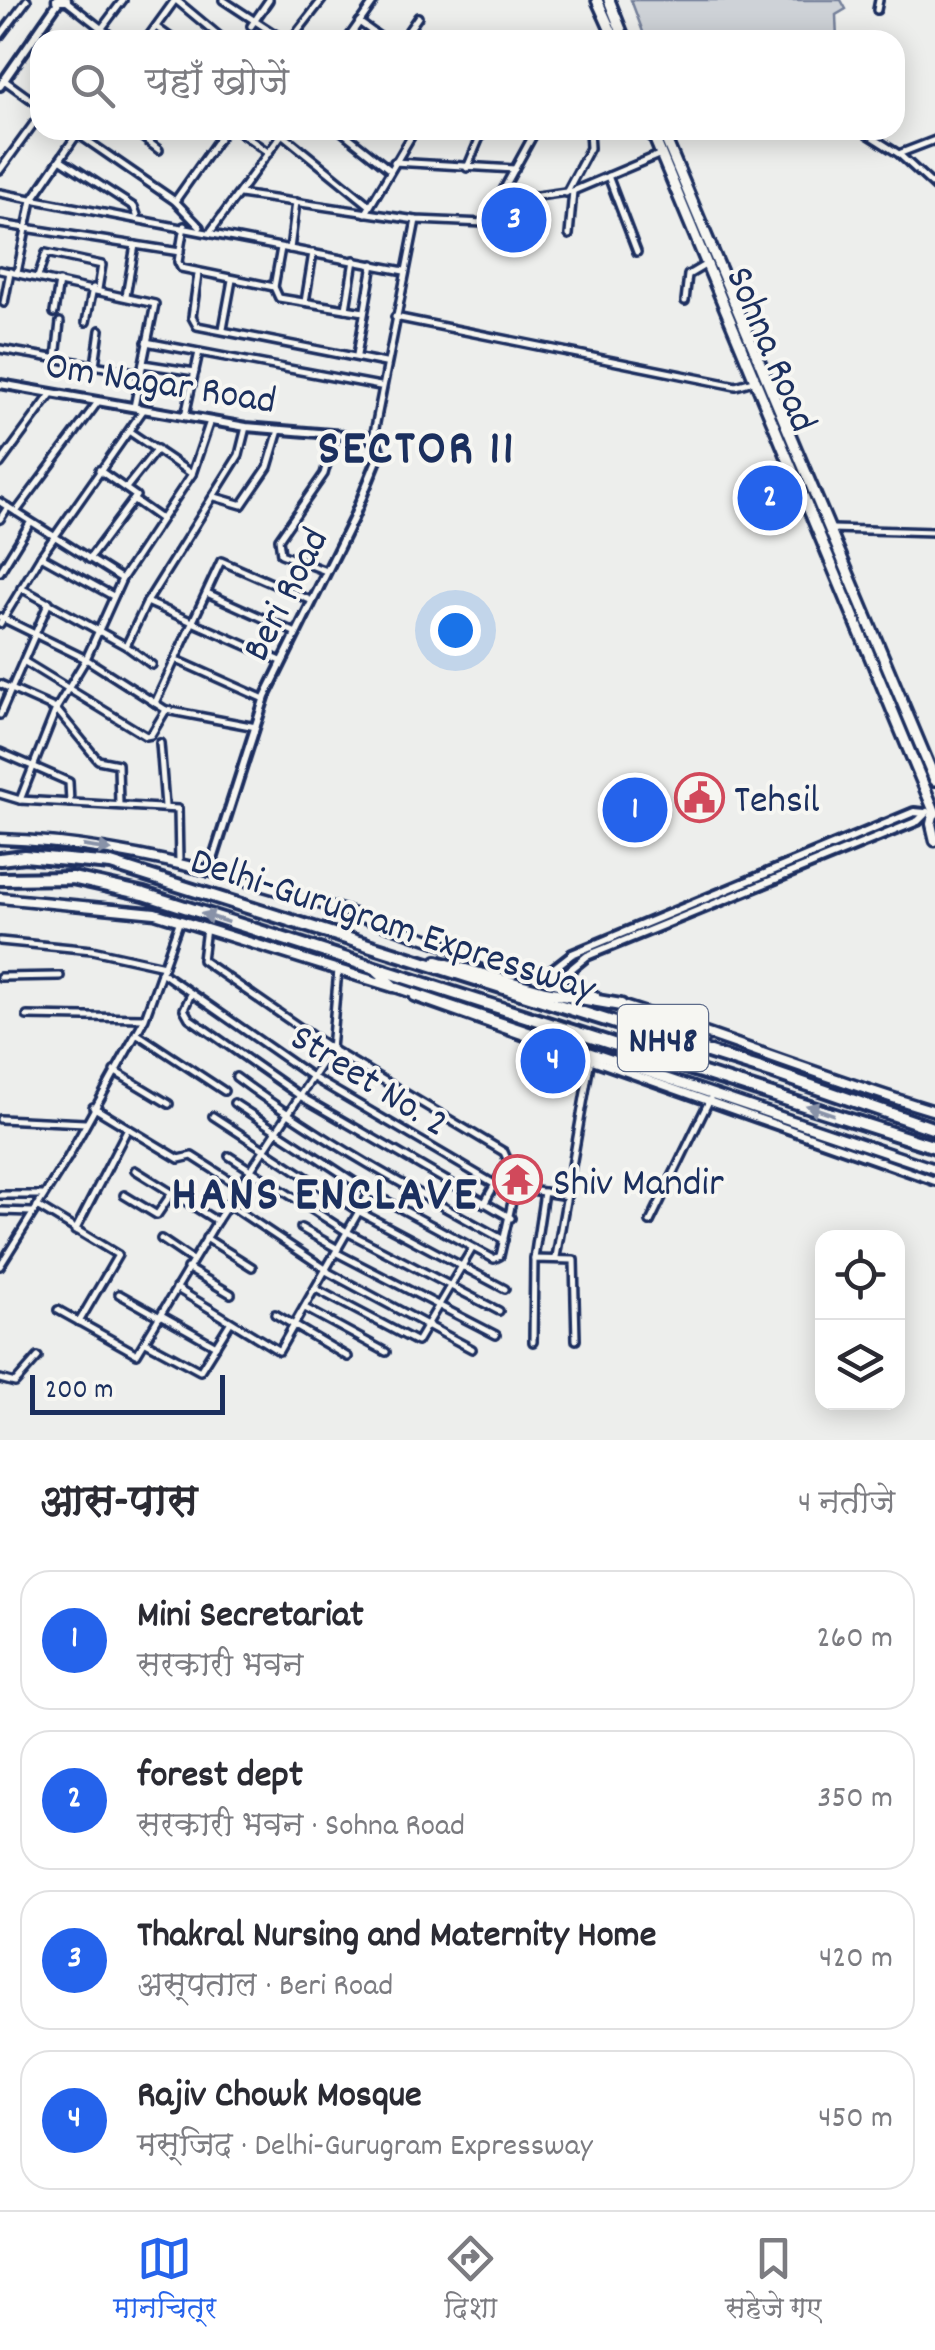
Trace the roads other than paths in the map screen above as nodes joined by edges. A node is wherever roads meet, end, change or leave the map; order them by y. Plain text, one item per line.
1 (27, 0) edge
2 (62, 0) edge
3 (122, 0) edge
4 (176, 0) edge
5 (223, 0) edge
6 (322, 0) edge
7 (375, 0) edge
8 (597, 0) edge
9 (608, 0) edge
10 (879, 0) edge
11 (264, 2) edge
12 (877, 10) dead end
13 (418, 18) dead end
14 (359, 22) junction
15 (252, 24) junction
16 (156, 27) junction
17 (40, 30) edge
18 (100, 30) joint
19 (154, 30) edge
20 (160, 30) edge
21 (212, 30) edge
22 (264, 30) edge
23 (299, 30) edge
24 (354, 30) edge
25 (370, 30) edge
26 (409, 30) edge
27 (610, 30) edge
28 (621, 30) edge
29 (0, 36) edge
30 (30, 44) edge
31 (2, 83) edge
32 (30, 100) edge
33 (30, 129) edge
34 (71, 140) edge
35 (89, 140) edge
36 (146, 140) edge
37 (218, 140) edge
38 (251, 140) edge
39 (278, 140) edge
40 (292, 140) edge
41 (353, 140) edge
42 (409, 140) edge
43 (479, 140) edge
44 (531, 140) edge
45 (590, 140) edge
46 (655, 140) edge
47 (666, 140) edge
48 (877, 140) edge
49 (935, 140) edge
50 (158, 150) dead end
51 (269, 153) junction
52 (660, 154) junction
53 (899, 154) junction
54 (60, 158) junction
55 (394, 162) junction
56 (467, 168) junction
57 (517, 168) junction
58 (389, 169) junction
59 (0, 170) edge
60 (608, 176) junction
61 (935, 187) edge
62 (570, 192) junction
63 (0, 193) edge
64 (240, 194) junction
65 (32, 200) junction
66 (175, 201) junction
67 (296, 202) junction
68 (500, 202) junction
69 (368, 204) junction
70 (366, 212) junction
71 (138, 217) junction
72 (416, 220) junction
73 (0, 224) edge
74 (184, 226) junction
75 (29, 228) junction
76 (202, 229) junction
77 (211, 231) junction
78 (569, 235) dead end
79 (134, 245) junction
80 (280, 248) junction
81 (290, 249) junction
82 (180, 252) junction
83 (636, 252) dead end
84 (313, 253) junction
85 (354, 260) junction
86 (372, 264) junction
87 (705, 265) junction
88 (0, 270) edge
89 (404, 270) junction
90 (14, 272) junction
91 (198, 274) junction
92 (38, 277) junction
93 (232, 280) junction
94 (59, 281) junction
95 (274, 287) junction
96 (96, 288) junction
97 (126, 296) junction
98 (685, 301) dead end
99 (305, 302) junction
100 (4, 303) dead end
101 (346, 310) junction
102 (364, 312) junction
103 (54, 313) dead end
104 (395, 317) junction
105 (60, 322) dead end
106 (86, 322) dead end
107 (224, 329) junction
108 (100, 330) dead end
109 (146, 342) junction
110 (0, 349) edge
111 (199, 352) junction
112 (356, 356) junction
113 (56, 358) junction
114 (385, 363) junction
115 (142, 364) junction
116 (95, 365) junction
117 (194, 372) junction
118 (141, 373) junction
119 (756, 379) junction
120 (0, 384) edge
121 (380, 386) junction
122 (52, 393) junction
123 (98, 402) junction
124 (134, 407) junction
125 (144, 409) junction
126 (185, 416) junction
127 (210, 422) junction
128 (246, 428) junction
129 (279, 430) junction
130 (130, 432) junction
131 (335, 436) junction
132 (373, 438) junction
133 (157, 448) junction
134 (0, 464) edge
135 (99, 470) junction
136 (192, 474) junction
137 (126, 488) junction
138 (215, 497) junction
139 (134, 500) junction
140 (0, 502) edge
141 (8, 507) junction
142 (16, 513) junction
143 (0, 519) edge
144 (161, 520) junction
145 (30, 523) junction
146 (832, 529) junction
147 (935, 532) edge
148 (54, 538) junction
149 (41, 556) junction
150 (89, 559) junction
151 (327, 571) junction
152 (0, 572) edge
153 (122, 579) junction
154 (21, 588) junction
155 (208, 593) junction
156 (114, 596) junction
157 (310, 600) junction
158 (49, 602) junction
159 (147, 602) junction
160 (1, 620) edge
161 (194, 621) junction
162 (98, 630) junction
163 (294, 632) junction
164 (36, 634) junction
165 (126, 646) junction
166 (86, 658) junction
167 (178, 661) junction
168 (281, 661) junction
169 (25, 662) junction
170 (152, 665) dead end
171 (0, 684) edge
172 (70, 687) junction
173 (13, 690) junction
174 (264, 699) junction
175 (156, 703) junction
176 (56, 710) junction
177 (166, 710) junction
178 (0, 715) edge
179 (256, 726) junction
180 (160, 743) dead end
181 (0, 752) edge
182 (33, 766) junction
183 (935, 780) edge
184 (0, 794) edge
185 (20, 800) junction
186 (70, 803) junction
187 (119, 805) junction
188 (165, 806) junction
189 (932, 814) edge
190 (0, 839) edge
191 (935, 841) edge
192 (0, 859) edge
193 (180, 863) junction
194 (208, 872) junction
195 (0, 879) edge
196 (0, 898) edge
197 (180, 920) junction
198 (206, 928) junction
199 (0, 941) edge
200 (406, 958) junction
201 (163, 969) junction
202 (374, 969) junction
203 (338, 970) junction
204 (0, 976) edge
205 (60, 976) dead end
206 (540, 979) junction
207 (554, 983) junction
208 (395, 987) junction
209 (192, 993) junction
210 (622, 1005) junction
211 (27, 1016) dead end
212 (145, 1018) junction
213 (136, 1034) junction
214 (332, 1049) junction
215 (592, 1054) junction
216 (114, 1071) junction
217 (236, 1077) dead end
218 (312, 1077) junction
219 (224, 1091) dead end
220 (300, 1096) junction
221 (711, 1097) junction
222 (234, 1103) dead end
223 (169, 1104) dead end
224 (93, 1107) junction
225 (935, 1111) edge
226 (286, 1114) junction
227 (214, 1116) dead end
228 (0, 1118) edge
229 (85, 1122) junction
230 (128, 1128) junction
231 (935, 1130) edge
232 (276, 1134) junction
233 (935, 1147) edge
234 (264, 1151) junction
235 (230, 1156) dead end
236 (935, 1169) edge
237 (136, 1170) dead end
238 (249, 1171) junction
239 (935, 1180) edge
240 (494, 1184) junction
241 (239, 1186) junction
242 (515, 1188) junction
243 (370, 1192) junction
244 (544, 1192) junction
245 (172, 1193) junction
246 (0, 1195) edge
247 (124, 1195) dead end
248 (44, 1196) junction
249 (567, 1196) junction
250 (228, 1204) junction
251 (484, 1204) junction
252 (35, 1209) junction
253 (0, 1211) edge
254 (358, 1211) junction
255 (510, 1218) junction
256 (216, 1221) junction
257 (650, 1222) dead end
258 (301, 1228) dead end
259 (76, 1231) junction
260 (347, 1232) junction
261 (162, 1238) dead end
262 (206, 1238) junction
263 (504, 1240) junction
264 (472, 1248) junction
265 (338, 1251) junction
266 (3, 1256) edge
267 (556, 1257) junction
268 (534, 1258) junction
269 (192, 1260) junction
270 (0, 1266) edge
271 (252, 1267) dead end
272 (187, 1268) junction
273 (460, 1268) junction
274 (327, 1270) junction
275 (448, 1286) junction
276 (176, 1288) junction
277 (316, 1289) junction
278 (505, 1289) dead end
279 (120, 1294) dead end
280 (232, 1294) dead end
281 (439, 1306) junction
282 (305, 1308) junction
283 (58, 1310) dead end
284 (499, 1311) dead end
285 (275, 1314) dead end
286 (160, 1316) junction
287 (78, 1322) junction
288 (230, 1323) junction
289 (295, 1325) junction
290 (427, 1326) junction
291 (496, 1336) dead end
292 (576, 1340) dead end
293 (146, 1342) junction
294 (533, 1342) dead end
295 (216, 1346) junction
296 (472, 1349) dead end
297 (386, 1352) dead end
298 (38, 1356) dead end
299 (348, 1357) dead end
300 (0, 1379) edge

1 - 29 street
2 - 17 street
2 - 18 street
3 - 18 street
4 - 16 street
4 - 21 street
5 - 15 street
6 - 23 street
7 - 14 street
8 - 27 main road
9 - 28 main road
10 - 12 street
11 - 15 street
13 - 26 street
14 - 24 street
14 - 25 street
15 - 22 street
16 - 19 street
16 - 20 street
30 - 31 street
31 - 32 street
33 - 59 street
34 - 54 street
35 - 66 street
36 - 50 street
37 - 66 street
38 - 51 street
39 - 51 street
40 - 69 street
41 - 58 street
42 - 55 street
43 - 56 street
44 - 57 street
45 - 62 street
46 - 52 main road, Sohna Road
47 - 146 main road, Sohna Road
48 - 53 street
49 - 53 street
51 - 64 street
52 - 60 street
52 - 87 main road, Sohna Road
53 - 61 street
54 - 65 street
54 - 71 street
55 - 56 street
55 - 58 street
56 - 57 street
57 - 68 street
58 - 69 street
60 - 62 street
60 - 83 street
62 - 68 street
62 - 78 street
63 - 65 street
64 - 67 street
64 - 77 street
65 - 71 street
65 - 75 street
66 - 76 street
67 - 70 street
67 - 81 street
68 - 72 street
69 - 70 street
70 - 72 street
71 - 74 street
72 - 89 street, Beri Road
73 - 75 street
74 - 76 street
74 - 82 street
75 - 79 street
75 - 90 street
76 - 77 street
77 - 80 street
79 - 82 street
79 - 97 street
80 - 81 street
80 - 95 street
81 - 84 street
82 - 91 street
84 - 85 street
84 - 99 street
85 - 86 street
85 - 101 street
86 - 89 street
86 - 102 street
87 - 98 street
87 - 119 main road, Sohna Road
88 - 90 street
89 - 104 street, Beri Road
90 - 92 street
90 - 100 street
91 - 93 street
91 - 107 street
92 - 94 street
92 - 96 street
93 - 95 street
93 - 107 street
94 - 96 street
94 - 103 street
95 - 99 street
96 - 97 street
96 - 106 street
97 - 109 street
99 - 101 street
101 - 102 street
102 - 112 street
104 - 114 street, Beri Road
104 - 119 street
105 - 113 street
107 - 112 street
108 - 116 street
109 - 111 street
109 - 115 street
110 - 113 street
111 - 117 street
111 - 121 street
112 - 114 street
113 - 116 street
114 - 121 street, Beri Road
115 - 117 street
115 - 118 street
116 - 118 street
117 - 126 street
118 - 124 street
119 - 189 main road, Sohna Road
120 - 122 street, Om Nagar Road
121 - 132 street, Beri Road
122 - 123 street, Om Nagar Road
122 - 134 street
123 - 124 street, Om Nagar Road
123 - 142 street
124 - 125 street, Om Nagar Road
125 - 126 street, Om Nagar Road
125 - 130 street
126 - 127 street, Om Nagar Road
127 - 128 street, Om Nagar Road
127 - 136 street
128 - 129 street, Om Nagar Road
128 - 138 street
129 - 131 street, Om Nagar Road
129 - 138 street
130 - 133 street
130 - 135 street
131 - 132 street, Om Nagar Road
131 - 151 street
132 - 151 street, Beri Road
133 - 136 street
133 - 137 street
135 - 137 street
135 - 148 street
136 - 144 street
137 - 139 street
138 - 159 street
139 - 144 street
139 - 150 street
140 - 141 street
141 - 142 street
141 - 143 street
142 - 145 street
144 - 153 street
145 - 148 street
145 - 152 street
146 - 147 street
146 - 183 main road, Sohna Road
148 - 149 street
148 - 150 street
149 - 154 street
149 - 156 street
150 - 153 street
151 - 157 street, Beri Road
153 - 156 street
154 - 158 street
154 - 160 street
155 - 157 street
155 - 161 street
155 - 163 street
156 - 162 street
157 - 163 street, Beri Road
158 - 162 street
158 - 164 street
159 - 161 street
159 - 165 street
160 - 164 street
161 - 167 street
161 - 168 street
162 - 165 street
162 - 166 street
163 - 168 street, Beri Road
164 - 166 street
164 - 169 street
165 - 170 street
166 - 172 street
166 - 175 street
167 - 174 street
167 - 175 street
168 - 174 street, Beri Road
169 - 172 street
169 - 173 street
171 - 173 street
172 - 176 street
172 - 177 street
173 - 176 street
173 - 178 street
174 - 179 street, Beri Road
175 - 177 street
176 - 182 street
176 - 187 street
177 - 179 street
179 - 194 street, Beri Road
180 - 188 street
181 - 182 street
182 - 185 street
182 - 186 street
184 - 185 street
185 - 186 street
186 - 187 street
187 - 188 street
188 - 193 street
189 - 191 main road
189 - 206 street
189 - 207 street
190 -> 193 main road
192 - 200 highway, Delhi-Gurugram Expressway / NH48
193 - 194 main road
194 - 206 main road
202 -> 195 highway, Delhi-Gurugram Expressway / NH48
196 - 197 main road
197 - 198 main road
197 - 201 street
198 - 203 main road
198 - 214 street
199 - 201 street
200 - 210 highway
200 - 231 highway, Delhi-Gurugram Expressway / NH48
201 - 209 street, Street No. 2
201 - 212 street
202 - 208 main road
233 -> 202 highway, Delhi-Gurugram Expressway / NH48
203 - 208 main road
203 - 214 street
204 - 205 street
206 - 207 main road
207 - 210 main road
208 - 215 main road
209 - 218 street, Street No. 2
209 - 220 street
210 - 225 main road
211 - 212 street
212 - 213 street
213 - 216 street
213 - 219 street
214 - 218 street
214 - 240 street
215 - 221 main road
215 - 249 street
216 - 223 street
216 - 224 street
217 - 226 street
218 - 220 street
218 - 240 street, Street No. 2
220 - 226 street
220 - 251 street
221 - 236 main road
221 - 239 street
221 - 257 street
222 - 232 street
224 - 229 street
224 - 230 street
226 - 232 street
226 - 263 street
227 - 234 street
228 - 229 street
229 - 248 street
230 - 241 street
230 - 259 street
232 - 234 street
232 - 243 street
234 - 238 street
234 - 254 street
235 - 238 street
237 - 245 street
238 - 241 street
238 - 260 street
240 - 242 street, Street No. 2
240 - 251 street
241 - 250 street
242 - 244 street, Street No. 2
242 - 255 street
243 - 254 street
243 - 264 street
244 - 249 street, Street No. 2
244 - 268 street
245 - 247 street
245 - 256 street
246 - 248 street
248 - 252 street
249 - 267 street
250 - 256 street
250 - 274 street
251 - 255 street
252 - 253 street
252 - 259 street
252 - 266 street
254 - 260 street
254 - 273 street
255 - 263 street
256 - 262 street
258 - 265 street
259 - 287 street
260 - 265 street
260 - 275 street
261 - 269 street
262 - 269 street
262 - 271 street
263 - 264 street
264 - 273 street
265 - 274 street
265 - 281 street
266 - 270 street
267 - 268 street
267 - 292 street
268 - 294 street
269 - 272 street
272 - 276 street
272 - 280 street
273 - 275 street
273 - 278 street
274 - 277 street
274 - 290 street
275 - 281 street
275 - 284 street
276 - 286 street
276 - 288 street
277 - 282 street
277 - 290 street
279 - 286 street
281 - 290 street
281 - 291 street
282 - 289 street
282 - 297 street
283 - 287 street
285 - 289 street
286 - 293 street
286 - 295 street
287 - 293 street
288 - 289 street
288 - 295 street
289 - 299 street
290 - 296 street
293 - 295 street
298 - 300 street

